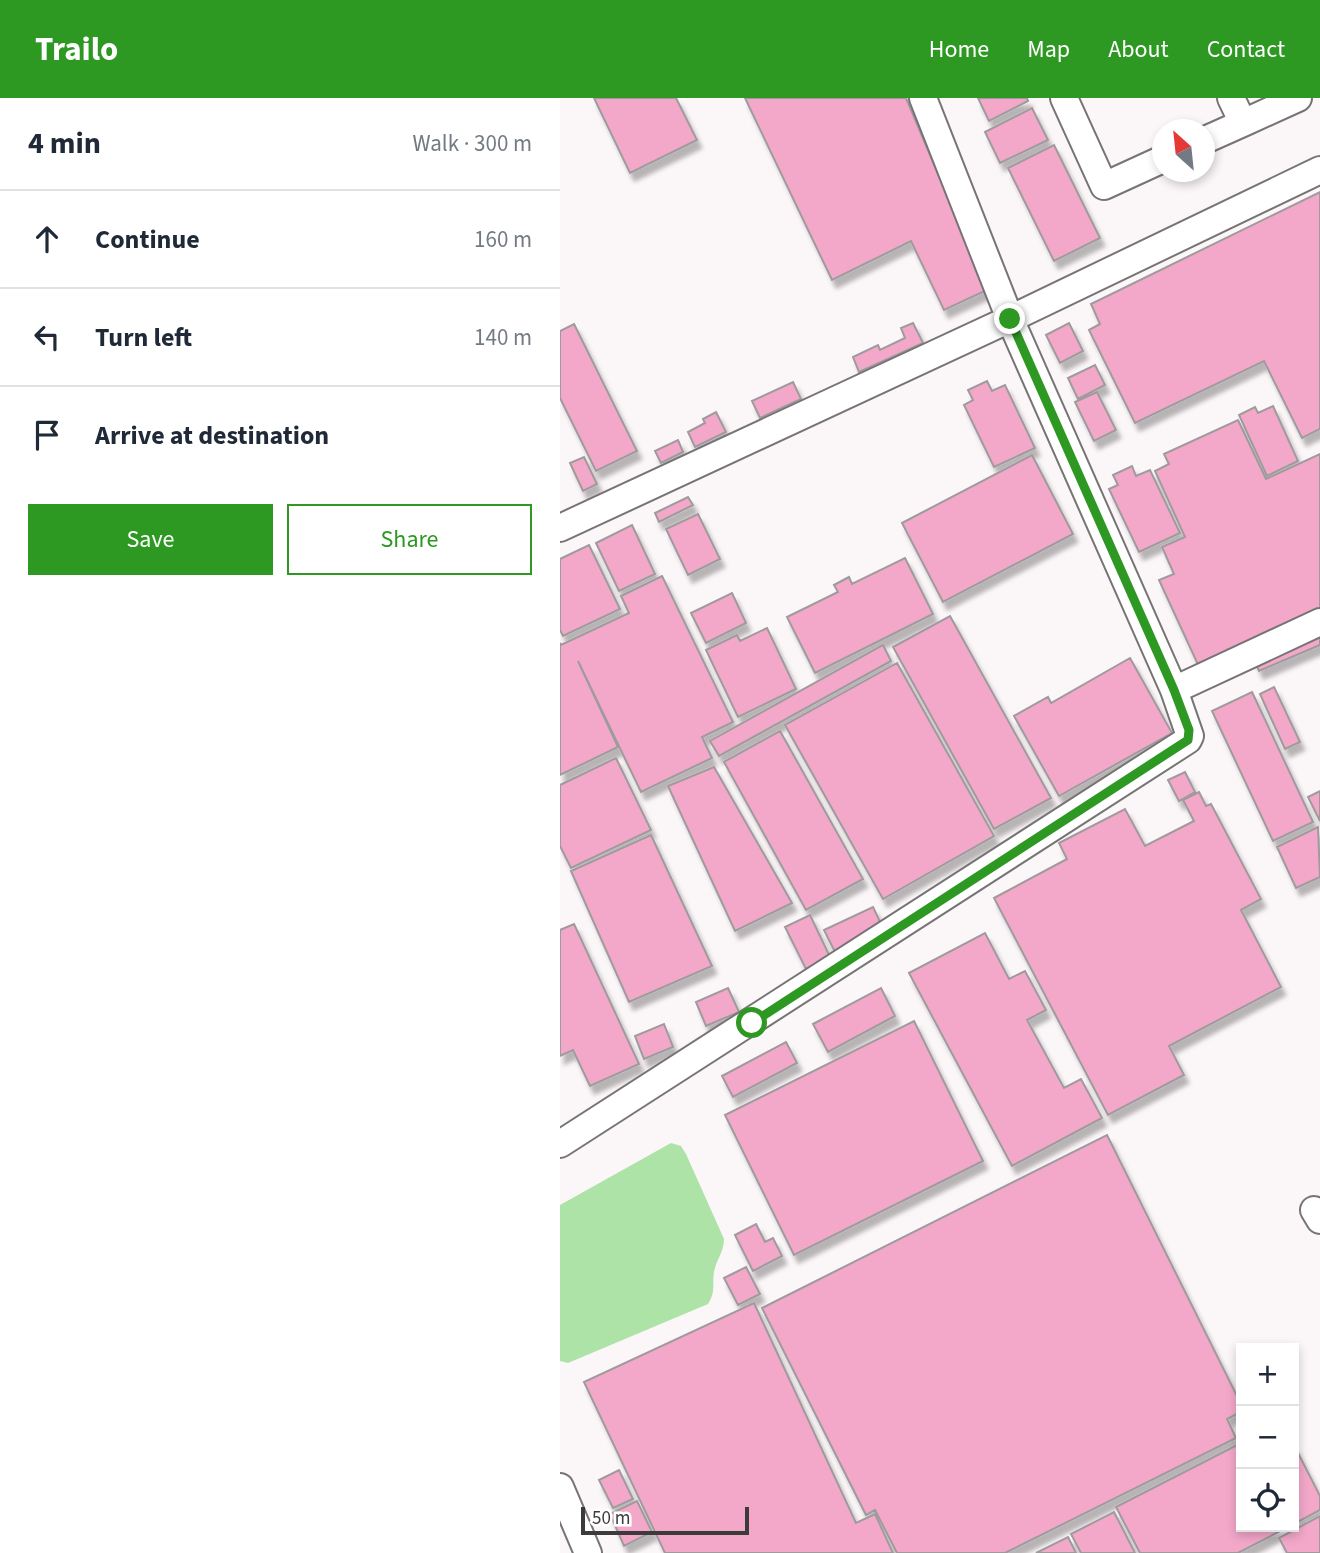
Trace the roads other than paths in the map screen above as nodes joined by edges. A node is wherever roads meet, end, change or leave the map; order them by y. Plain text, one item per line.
1 (923, 98) edge
2 (1064, 98) edge
3 (1231, 98) edge
4 (1298, 98) edge
5 (1243, 123) junction
6 (1215, 136) edge
7 (1152, 164) edge
8 (1320, 170) edge
9 (1010, 319) junction
10 (560, 528) edge
11 (1320, 622) edge
12 (1174, 690) junction
13 (560, 1144) edge
14 (560, 1487) edge
15 (588, 1553) edge

1 - 9 street
2 - 7 street
3 - 5 street
4 - 5 street
5 - 6 street
8 - 9 street
9 - 10 street
9 - 12 street
11 - 12 street
12 - 13 street
14 - 15 street

